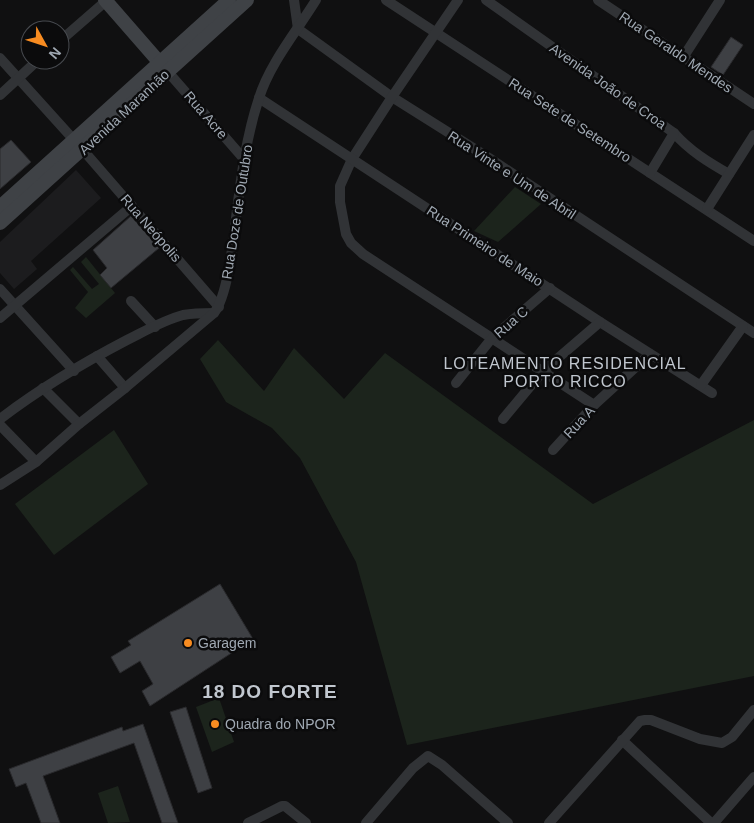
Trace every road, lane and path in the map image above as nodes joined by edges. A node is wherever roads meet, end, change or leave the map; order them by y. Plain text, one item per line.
1 (106, 0) edge
2 (229, 0) edge
3 (248, 0) edge
4 (294, 0) edge
5 (316, 0) edge
6 (386, 0) edge
7 (458, 0) edge
8 (486, 0) edge
9 (598, 0) edge
10 (720, 0) edge
11 (298, 29) junction
12 (70, 32) edge
13 (436, 34) junction
14 (684, 56) junction
15 (0, 58) edge
16 (164, 67) junction
17 (27, 70) edge
18 (18, 78) junction
19 (0, 95) edge
20 (392, 97) junction
21 (259, 98) junction
22 (754, 104) edge
23 (674, 133) junction
24 (754, 135) edge
25 (78, 145) junction
26 (244, 159) junction
27 (352, 159) junction
28 (650, 173) junction
29 (728, 174) junction
30 (132, 206) junction
31 (0, 207) edge
32 (707, 209) junction
33 (0, 223) edge
34 (754, 241) edge
35 (550, 288) junction
36 (0, 289) edge
37 (131, 301) dead end
38 (15, 305) junction
39 (216, 310) junction
40 (0, 318) edge
41 (600, 322) junction
42 (155, 326) junction
43 (743, 326) junction
44 (754, 333) edge
45 (492, 338) junction
46 (650, 354) junction
47 (97, 356) junction
48 (74, 371) junction
49 (543, 371) junction
50 (456, 383) dead end
51 (702, 385) junction
52 (44, 388) junction
53 (125, 388) junction
54 (712, 393) dead end
55 (594, 405) junction
56 (0, 419) edge
57 (503, 419) dead end
58 (79, 424) junction
59 (0, 425) edge
60 (553, 450) dead end
61 (36, 462) junction
62 (0, 485) edge
63 (754, 710) edge
64 (622, 740) junction
65 (754, 777) edge
66 (248, 823) edge
67 (306, 823) edge
68 (366, 823) edge
69 (508, 823) edge
70 (549, 823) edge
71 (712, 823) edge

1 - 12 street
1 - 16 main road, Rua Acre
2 - 16 main road, Avenida Maranhão
3 - 16 main road, Avenida Maranhão
4 - 11 street
5 - 11 street, Rua Doze de Outubro
6 - 13 street, Rua Sete de Setembro
7 - 13 street
8 - 23 street, Avenida João de Croa
9 - 14 street, Rua Geraldo Mendes
10 - 14 street
11 - 20 street, Rua Vinte e Um de Abril
11 - 21 street, Rua Doze de Outubro
13 - 20 street
13 - 28 street, Rua Sete de Setembro
14 - 22 street, Rua Geraldo Mendes
15 - 18 street, Rua Neópolis
16 - 25 main road, Avenida Maranhão
16 - 26 street, Rua Acre
17 - 18 street
18 - 19 street
18 - 25 street, Rua Neópolis
20 - 27 street
20 - 43 street, Rua Vinte e Um de Abril
21 - 26 street, Rua Doze de Outubro
21 - 27 street, Rua Primeiro de Maio
23 - 28 street
23 - 29 street, Avenida João de Croa
24 - 29 street
25 - 30 street, Rua Neópolis
25 - 31 main road, Avenida Maranhão
25 - 33 main road, Avenida Maranhão
26 - 39 street, Rua Doze de Outubro
27 - 35 street, Rua Primeiro de Maio
27 - 45 street
28 - 32 street, Rua Sete de Setembro
29 - 32 street
30 - 38 street
30 - 39 street, Rua Neópolis
32 - 34 street, Rua Sete de Setembro
35 - 41 street, Rua Primeiro de Maio
35 - 45 street, Rua C
36 - 38 street
37 - 42 street
38 - 40 street
38 - 48 street
39 - 42 street
39 - 53 street
41 - 46 street, Rua Primeiro de Maio
41 - 49 street
42 - 47 street
43 - 44 street, Rua Vinte e Um de Abril
43 - 51 street
45 - 49 street
45 - 50 street, Rua C
46 - 51 street, Rua Primeiro de Maio
46 - 55 street, Rua A
47 - 48 street
47 - 53 street
48 - 52 street
49 - 55 street
49 - 57 street
51 - 54 street, Rua Primeiro de Maio
52 - 56 street
52 - 58 street
53 - 58 street
55 - 60 street, Rua A
58 - 61 street
59 - 61 street
61 - 62 street
63 - 64 street
64 - 70 street
64 - 71 street
65 - 71 street
66 - 67 street
68 - 69 street

